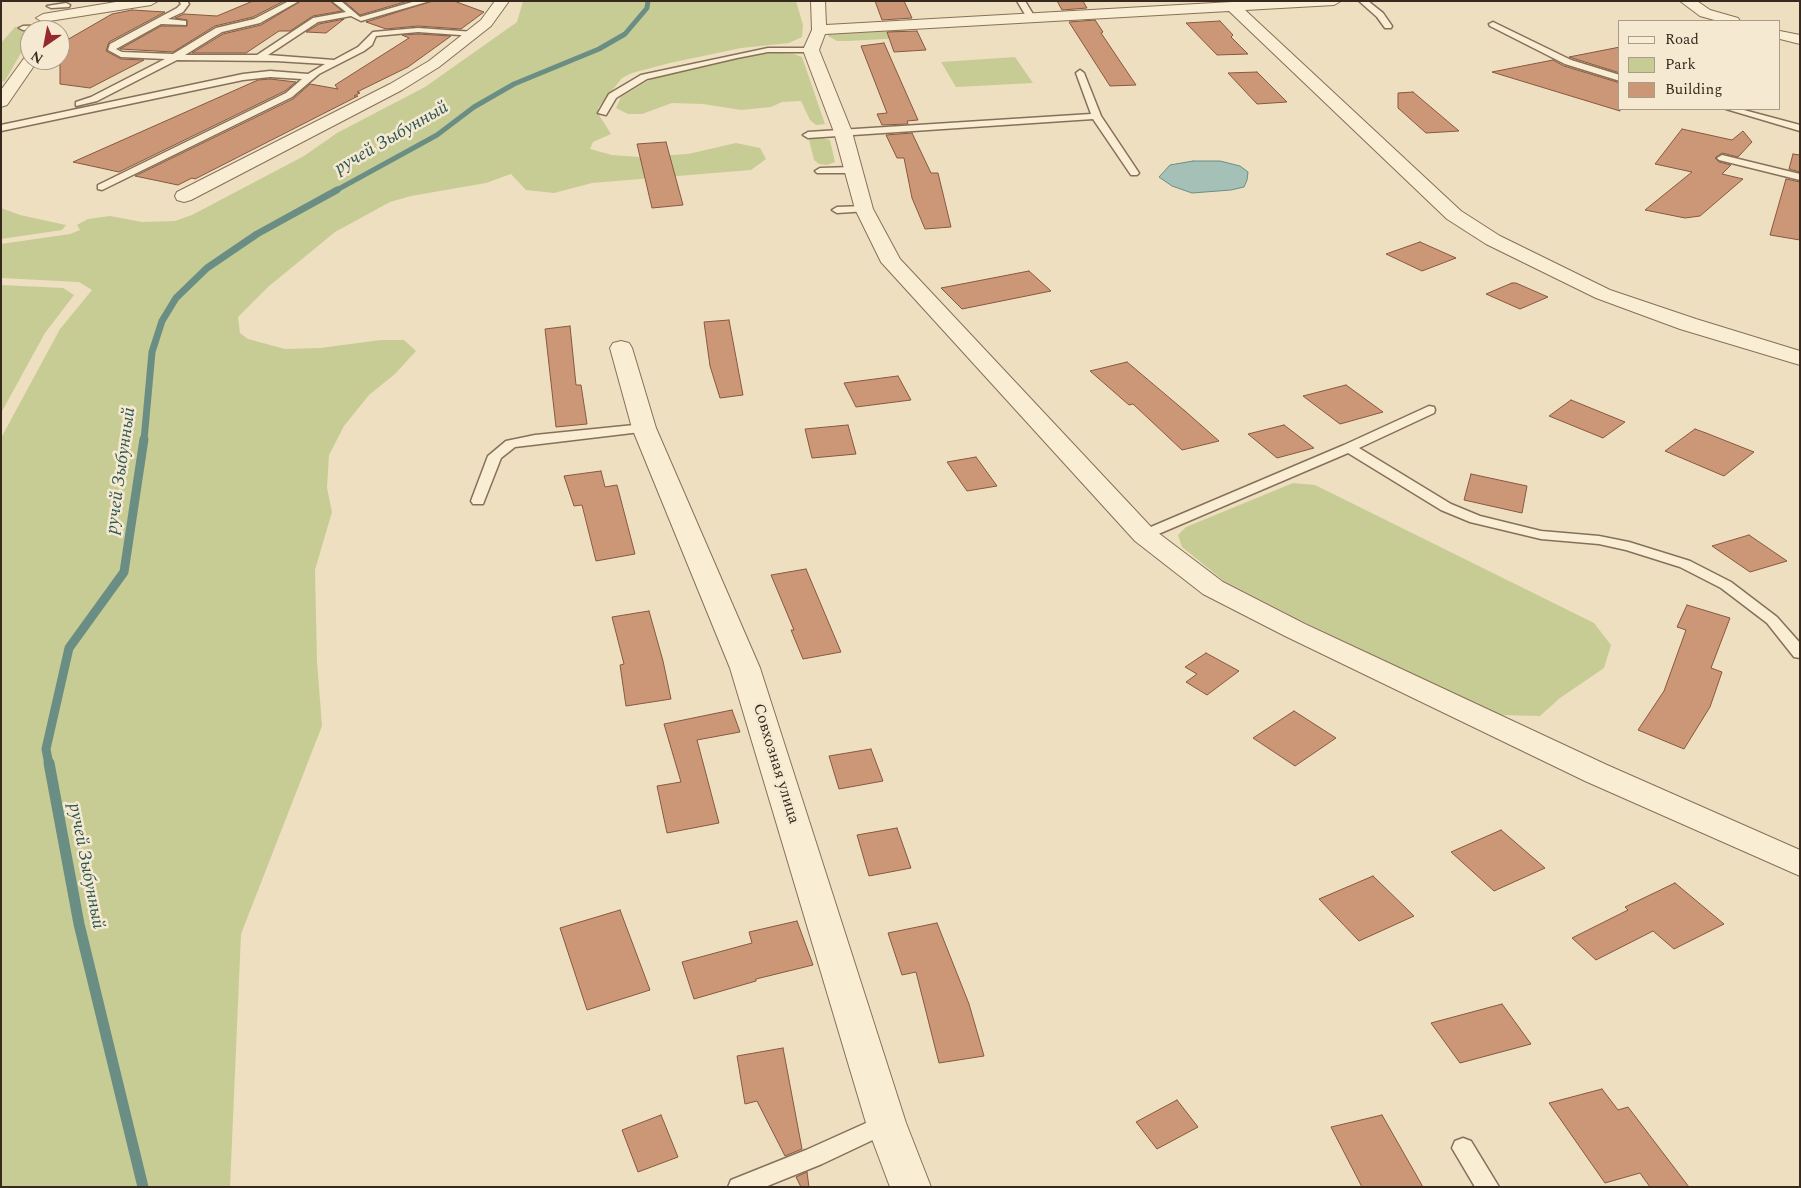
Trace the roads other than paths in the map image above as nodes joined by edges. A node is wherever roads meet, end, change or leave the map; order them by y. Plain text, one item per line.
1 (151, 1) edge
2 (183, 1) edge
3 (295, 1) edge
4 (336, 1) edge
5 (426, 1) edge
6 (502, 1) edge
7 (818, 1) edge
8 (1334, 1) edge
9 (1363, 1) edge
10 (1687, 1) edge
11 (1274, 2) edge
12 (1232, 6) junction
13 (1026, 10) edge
14 (352, 13) junction
15 (56, 15) edge
16 (361, 19) junction
17 (43, 20) edge
18 (1730, 20) edge
19 (159, 21) junction
20 (183, 23) dead end
21 (1493, 24) dead end
22 (1388, 26) dead end
23 (373, 34) junction
24 (474, 34) junction
25 (1781, 35) edge
26 (815, 40) junction
27 (1800, 40) edge
28 (175, 57) junction
29 (257, 59) junction
30 (290, 59) junction
31 (333, 62) junction
32 (23, 70) edge
33 (1080, 73) dead end
34 (270, 74) junction
35 (309, 77) junction
36 (1618, 77) edge
37 (1, 102) edge
38 (1735, 110) edge
39 (603, 113) dead end
40 (1096, 116) junction
41 (40, 120) junction
42 (1, 128) edge
43 (1800, 128) edge
44 (843, 132) junction
45 (808, 135) dead end
46 (1722, 158) dead end
47 (852, 170) junction
48 (820, 171) dead end
49 (1134, 173) dead end
50 (1800, 177) edge
51 (102, 187) dead end
52 (184, 196) dead end
53 (864, 209) junction
54 (838, 210) dead end
55 (622, 348) dead end
56 (1800, 358) edge
57 (1429, 410) dead end
58 (644, 428) junction
59 (1350, 448) junction
60 (478, 500) dead end
61 (1144, 535) junction
62 (1800, 653) edge
63 (1800, 864) edge
64 (886, 1123) junction
65 (1463, 1148) dead end
66 (739, 1187) edge
67 (912, 1187) edge
68 (1488, 1187) edge

1 - 15 street
2 - 19 lane
3 - 28 lane
4 - 14 lane
5 - 16 lane
6 - 24 street
7 - 26 street
8 - 11 street
9 - 22 lane
10 - 18 street
11 - 12 street
12 - 13 street
12 - 56 street
13 - 26 street
14 - 16 lane
14 - 29 lane
15 - 17 lane
16 - 23 lane
19 - 20 lane
19 - 28 lane
21 - 36 lane
23 - 24 lane
23 - 31 lane
24 - 52 street
25 - 27 street
26 - 39 lane
26 - 44 street
28 - 29 lane
28 - 41 lane
29 - 30 lane
30 - 31 lane
30 - 34 lane
31 - 35 lane
32 - 37 street
33 - 40 lane
34 - 35 lane
34 - 41 lane
35 - 51 lane
38 - 43 lane
40 - 44 lane
40 - 49 lane
41 - 42 lane
44 - 45 lane
44 - 47 street
46 - 50 lane
47 - 48 lane
47 - 53 street
53 - 54 lane
53 - 61 street
55 - 58 street, Совхозная улица
57 - 59 lane
58 - 60 lane
58 - 64 street, Совхозная улица
59 - 61 lane
59 - 62 lane
61 - 63 street
64 - 66 lane
64 - 67 street, Совхозная улица
65 - 68 lane

